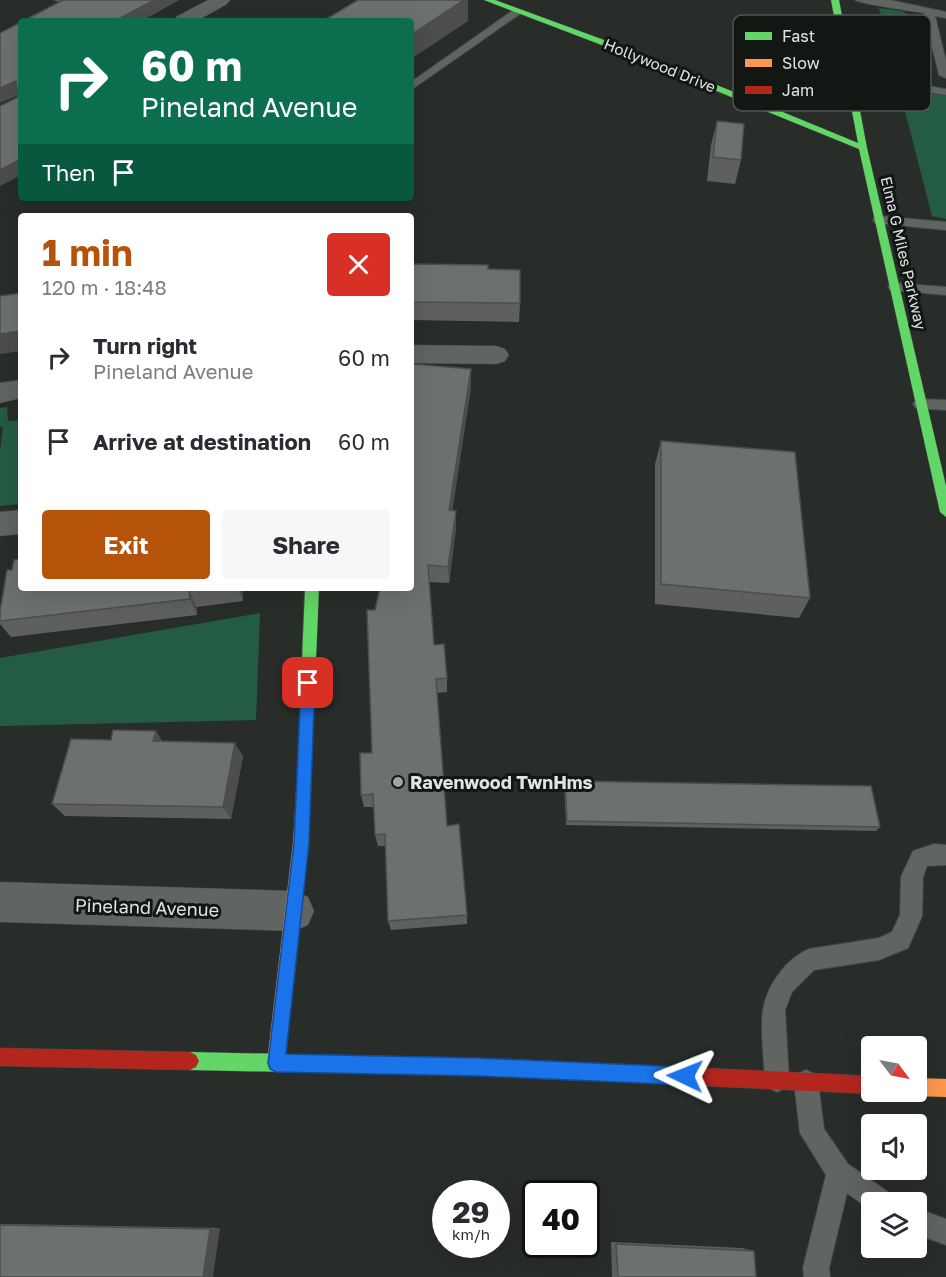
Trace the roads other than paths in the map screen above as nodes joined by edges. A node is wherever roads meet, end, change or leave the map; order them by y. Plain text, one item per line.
1 (220, 0) edge
2 (488, 0) edge
3 (836, 0) edge
4 (860, 0) edge
5 (519, 11) junction
6 (929, 12) junction
7 (839, 15) edge
8 (930, 15) edge
9 (946, 15) edge
10 (188, 18) edge
11 (931, 20) edge
12 (944, 75) dead end
13 (414, 85) edge
14 (931, 89) edge
15 (946, 92) edge
16 (733, 95) edge
17 (772, 111) edge
18 (855, 111) edge
19 (862, 148) junction
20 (879, 220) junction
21 (946, 226) edge
22 (895, 287) junction
23 (946, 291) edge
24 (414, 354) edge
25 (496, 355) dead end
26 (18, 390) edge
27 (0, 393) edge
28 (921, 404) junction
29 (946, 405) edge
30 (946, 512) edge
31 (18, 522) edge
32 (0, 524) edge
33 (312, 591) edge
34 (946, 855) edge
35 (0, 902) edge
36 (294, 911) junction
37 (0, 1057) edge
38 (276, 1063) junction
39 (777, 1080) junction
40 (806, 1082) junction
41 (861, 1084) edge
42 (927, 1087) edge
43 (946, 1088) edge
44 (839, 1173) junction
45 (866, 1192) edge
46 (927, 1225) edge
47 (946, 1232) edge
48 (817, 1277) edge

1 - 10 street
2 - 5 street, Hollywood Drive
3 - 7 street, Elma G Miles Parkway
4 - 6 lane
5 - 13 lane
5 - 16 street, Hollywood Drive
6 - 8 lane
6 - 9 lane
11 - 12 lane
14 - 15 lane
17 - 19 street, Hollywood Drive
18 - 19 street, Elma G Miles Parkway
19 - 20 street, Elma G Miles Parkway
20 - 21 lane
20 - 22 street, Elma G Miles Parkway
22 - 23 lane
22 - 28 street, Elma G Miles Parkway
24 - 25 street
26 - 27 street
28 - 29 lane
28 - 30 street, Elma G Miles Parkway
31 - 32 street
33 - 36 street
34 - 39 lane
35 - 36 street, Pineland Avenue
36 - 38 street
37 - 38 street
38 - 39 street
39 - 40 street
40 - 41 street
40 - 44 lane
42 - 43 street
44 - 45 lane
44 - 48 lane
46 - 47 lane

